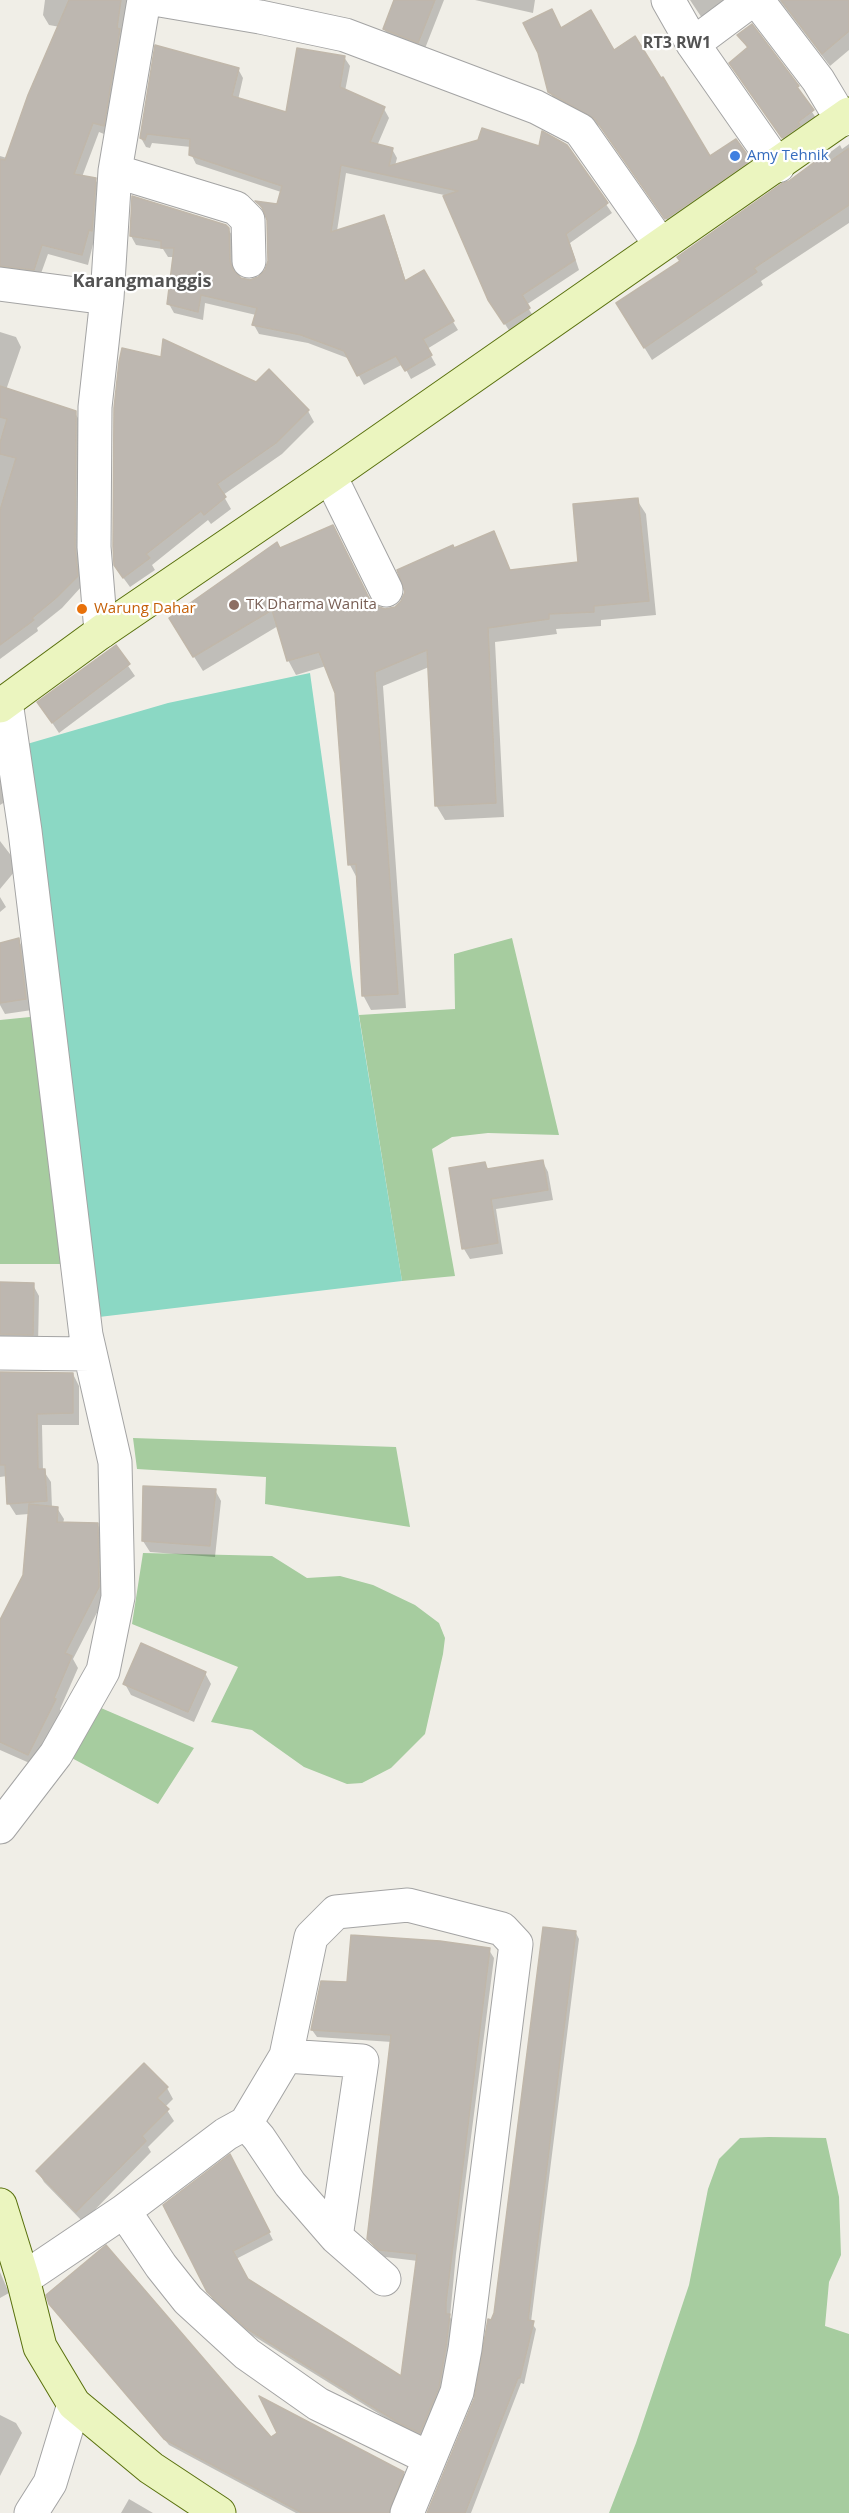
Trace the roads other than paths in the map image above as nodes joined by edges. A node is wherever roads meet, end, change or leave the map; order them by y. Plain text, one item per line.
1 (144, 0) edge
2 (160, 0) edge
3 (668, 0) edge
4 (752, 0) edge
5 (757, 0) edge
6 (693, 44) junction
7 (846, 117) edge
8 (778, 166) junction
9 (115, 171) junction
10 (660, 244) junction
11 (249, 261) dead end
12 (0, 284) edge
13 (107, 298) junction
14 (330, 476) junction
15 (386, 590) dead end
16 (101, 632) junction
17 (3, 704) edge
18 (0, 1353) edge
19 (90, 1354) junction
20 (0, 1827) edge
21 (286, 2056) junction
22 (246, 2123) junction
23 (0, 2205) edge
24 (124, 2211) junction
25 (336, 2236) junction
26 (24, 2279) junction
27 (384, 2279) dead end
28 (74, 2403) junction
29 (429, 2458) junction
30 (31, 2513) edge
31 (219, 2513) edge
32 (407, 2513) edge

1 - 9 street
2 - 10 street
3 - 6 street
4 - 6 street
5 - 7 street
6 - 8 street
7 - 8 street
8 - 10 street
9 - 11 street
9 - 13 street
10 - 14 street
12 - 13 street
13 - 16 street
14 - 15 street
14 - 16 street
16 - 17 street
17 - 19 street
18 - 19 street
19 - 20 street
21 - 22 street
21 - 25 street
21 - 29 street
22 - 24 street
22 - 25 street
23 - 26 street
24 - 26 street
24 - 29 street
25 - 27 street
26 - 28 street
28 - 30 street
28 - 31 street
29 - 32 street

